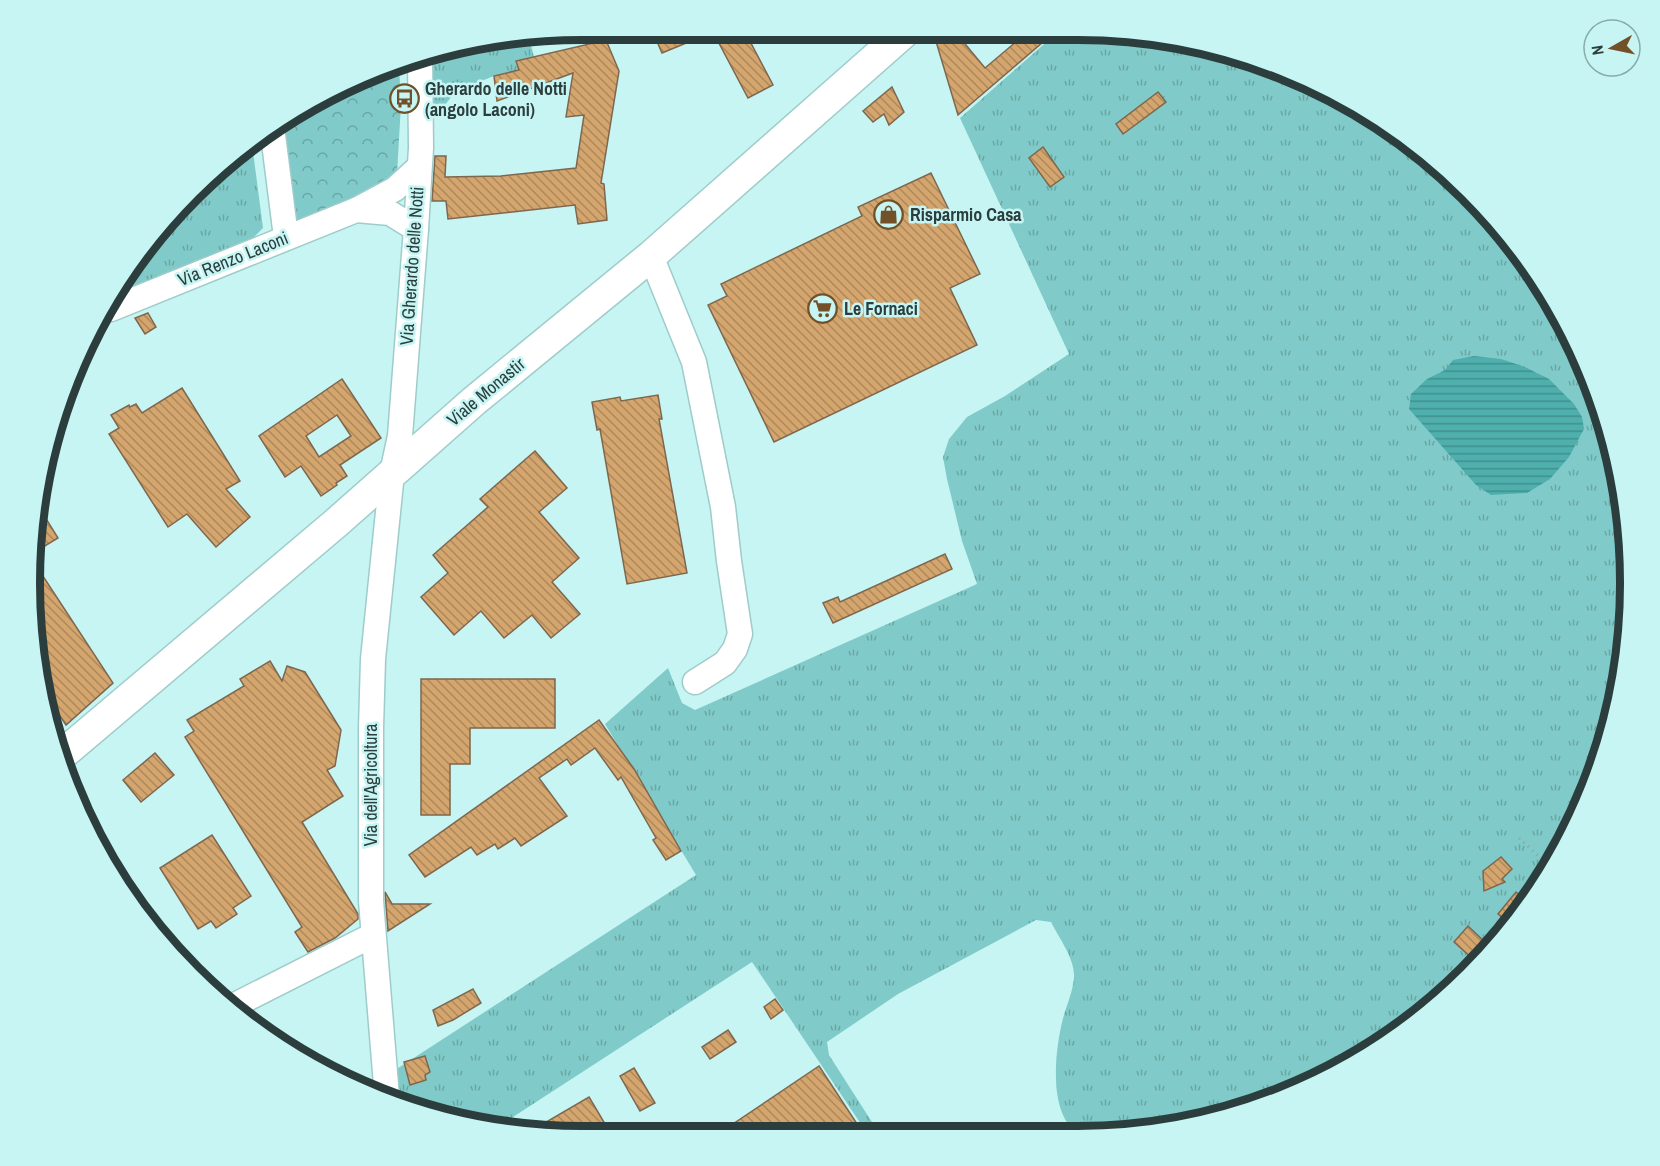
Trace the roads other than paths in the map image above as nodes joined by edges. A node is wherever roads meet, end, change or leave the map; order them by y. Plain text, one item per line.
1 (896, 40) edge
2 (420, 66) edge
3 (273, 138) edge
4 (419, 167) junction
5 (356, 210) junction
6 (416, 229) junction
7 (286, 237) junction
8 (651, 256) junction
9 (116, 307) edge
10 (392, 473) junction
11 (695, 682) dead end
12 (67, 750) edge
13 (373, 935) junction
14 (240, 1003) edge
15 (386, 1088) edge

1 - 8 main road, Viale Monastir
2 - 4 street, Via Gherardo delle Notti
3 - 7 street
4 - 5 street, Via Renzo Laconi
4 - 6 street, Via Gherardo delle Notti
5 - 6 street, Via Renzo Laconi
5 - 7 street, Via Renzo Laconi
6 - 10 street, Via Gherardo delle Notti
7 - 9 street, Via Renzo Laconi
8 - 10 main road, Viale Monastir
8 - 11 street
10 - 12 main road, Viale Monastir
10 - 13 street, Via dell'Agricoltura
13 - 14 street
13 - 15 street, Via dell'Agricoltura

